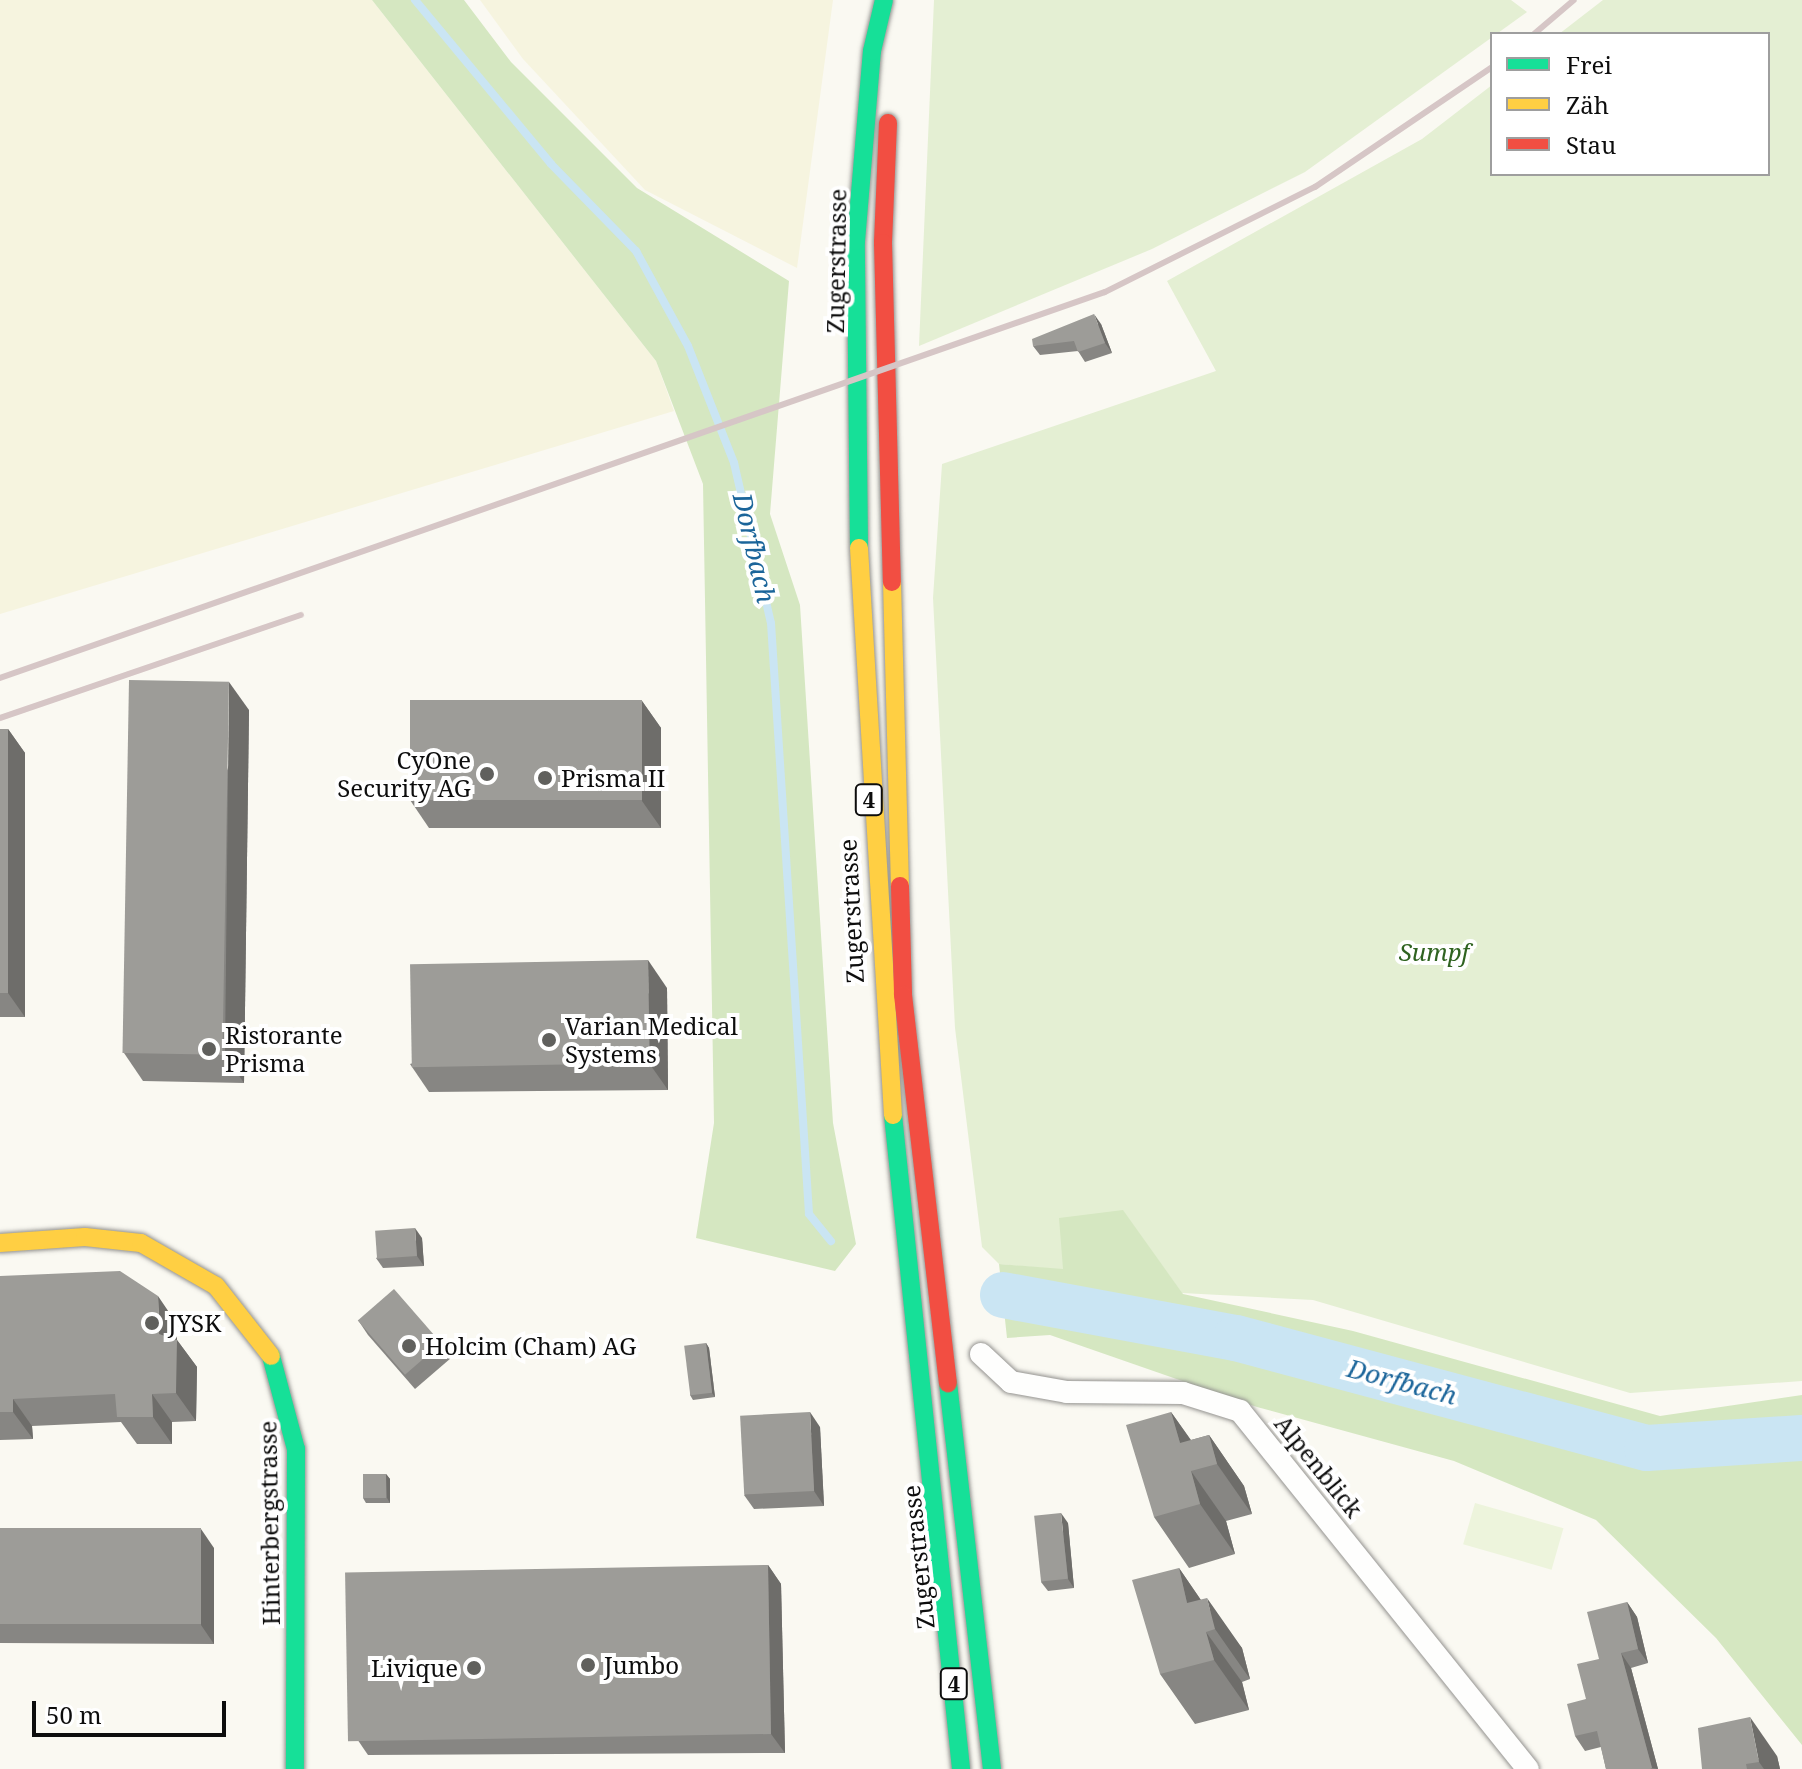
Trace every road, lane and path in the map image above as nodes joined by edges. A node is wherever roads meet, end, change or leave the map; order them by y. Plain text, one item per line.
1 (884, 0) edge
2 (893, 0) edge
3 (0, 1243) edge
4 (981, 1354) dead end
5 (948, 1599) junction
6 (295, 1769) edge
7 (944, 1769) edge
8 (961, 1769) edge
9 (992, 1769) edge
10 (1528, 1769) edge

1 - 5 main road, Zugerstrasse / 4
2 - 9 main road, Zugerstrasse / 4
3 - 6 main road, Hinterbergstrasse
4 - 10 street, Alpenblick
5 - 7 main road
5 - 8 main road, Zugerstrasse / 4

